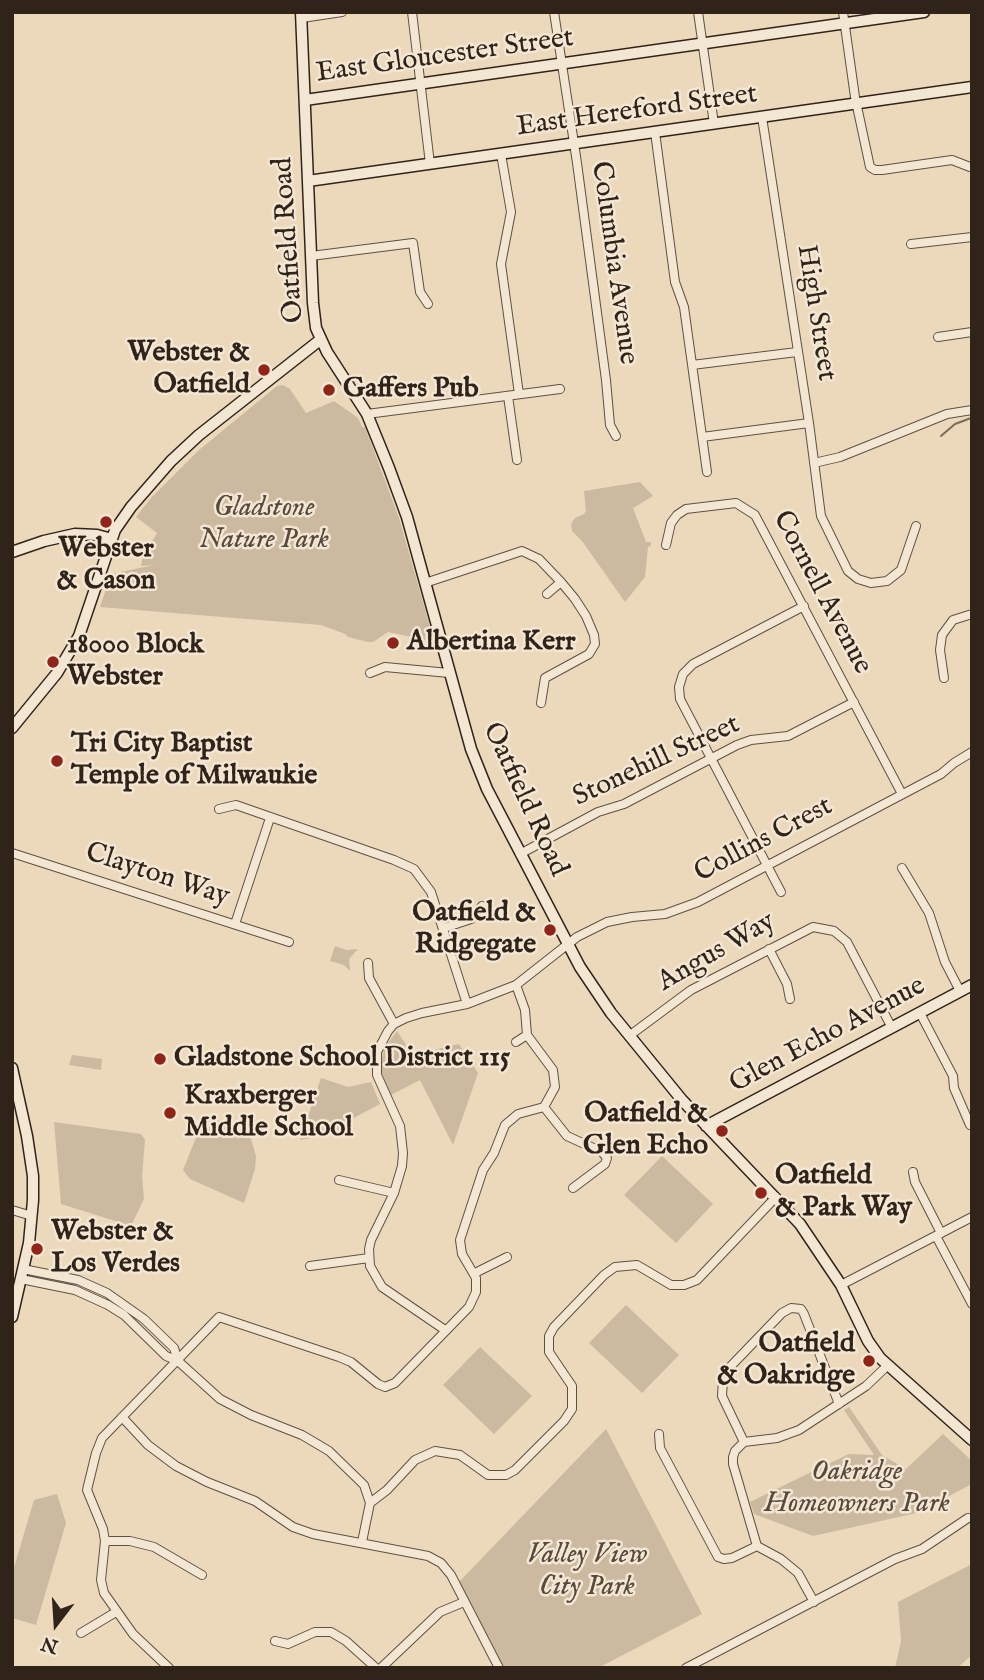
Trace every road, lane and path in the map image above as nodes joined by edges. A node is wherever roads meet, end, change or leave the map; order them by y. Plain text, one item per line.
1 (342, 12) edge
2 (412, 12) edge
3 (554, 12) edge
4 (698, 12) edge
5 (924, 12) edge
6 (301, 15) edge
7 (843, 18) edge
8 (703, 44) junction
9 (561, 64) junction
10 (420, 84) junction
11 (972, 87) edge
12 (305, 100) junction
13 (857, 103) junction
14 (762, 117) junction
15 (714, 124) junction
16 (654, 132) junction
17 (573, 144) junction
18 (501, 154) junction
19 (430, 164) junction
20 (970, 167) edge
21 (308, 181) junction
22 (972, 237) edge
23 (911, 244) dead end
24 (311, 256) junction
25 (428, 304) dead end
26 (972, 332) edge
27 (938, 337) dead end
28 (320, 340) junction
29 (797, 352) junction
30 (692, 365) junction
31 (560, 389) dead end
32 (519, 394) junction
33 (508, 396) junction
34 (972, 410) edge
35 (367, 414) junction
36 (809, 423) junction
37 (616, 436) dead end
38 (702, 437) junction
39 (517, 460) dead end
40 (814, 463) junction
41 (707, 472) dead end
42 (916, 526) dead end
43 (112, 539) junction
44 (666, 545) dead end
45 (12, 552) edge
46 (561, 582) junction
47 (425, 583) junction
48 (547, 594) dead end
49 (804, 606) junction
50 (972, 614) edge
51 (370, 673) dead end
52 (449, 673) junction
53 (944, 678) dead end
54 (854, 702) junction
55 (541, 703) dead end
56 (12, 728) edge
57 (972, 752) edge
58 (712, 758) junction
59 (902, 794) junction
60 (219, 808) dead end
61 (270, 818) junction
62 (12, 853) edge
63 (520, 854) junction
64 (767, 864) junction
65 (902, 868) dead end
66 (781, 892) dead end
67 (482, 906) dead end
68 (235, 924) junction
69 (444, 928) junction
70 (289, 943) dead end
71 (568, 944) junction
72 (769, 950) junction
73 (368, 963) dead end
74 (516, 985) junction
75 (972, 985) edge
76 (960, 991) junction
77 (790, 999) dead end
78 (467, 1004) junction
79 (920, 1013) junction
80 (394, 1024) junction
81 (892, 1028) junction
82 (527, 1035) junction
83 (629, 1036) junction
84 (516, 1042) dead end
85 (12, 1068) edge
86 (544, 1107) junction
87 (970, 1125) dead end
88 (706, 1126) junction
89 (913, 1172) dead end
90 (338, 1180) dead end
91 (573, 1188) dead end
92 (394, 1193) junction
93 (776, 1197) junction
94 (12, 1210) edge
95 (32, 1216) junction
96 (972, 1217) edge
97 (938, 1234) junction
98 (508, 1257) dead end
99 (369, 1258) junction
100 (310, 1266) dead end
101 (475, 1273) junction
102 (22, 1274) junction
103 (841, 1285) junction
104 (972, 1304) edge
105 (12, 1317) edge
106 (445, 1330) junction
107 (178, 1361) junction
108 (887, 1366) junction
109 (839, 1404) junction
110 (122, 1417) junction
111 (659, 1434) dead end
112 (972, 1440) edge
113 (744, 1442) junction
114 (370, 1503) junction
115 (968, 1518) dead end
116 (105, 1541) junction
117 (362, 1542) junction
118 (757, 1546) junction
119 (202, 1575) dead end
120 (464, 1602) junction
121 (814, 1602) junction
122 (116, 1612) junction
123 (81, 1633) dead end
124 (275, 1641) dead end
125 (169, 1668) edge
126 (378, 1668) edge
127 (499, 1668) edge
128 (686, 1668) edge

1 - 6 street
2 - 10 street
3 - 9 street, Columbia Avenue
4 - 8 street
5 - 7 street, East Gloucester Street
6 - 12 street, Oatfield Road
7 - 8 street, East Gloucester Street
7 - 13 street
8 - 9 street, East Gloucester Street
8 - 15 street
9 - 10 street, East Gloucester Street
9 - 17 street, Columbia Avenue
10 - 12 street, East Gloucester Street
10 - 19 street
11 - 13 street, East Hereford Street
12 - 21 street, Oatfield Road
13 - 14 street, East Hereford Street
13 - 20 street
14 - 15 street, East Hereford Street
14 - 29 street, High Street
15 - 16 street, East Hereford Street
16 - 17 street, East Hereford Street
16 - 30 street
17 - 18 street, East Hereford Street
17 - 37 street, Columbia Avenue
18 - 19 street, East Hereford Street
18 - 32 street
19 - 21 street, East Hereford Street
21 - 24 street, Oatfield Road
22 - 23 street
24 - 25 street
24 - 28 street, Oatfield Road
26 - 27 street
28 - 35 street, Oatfield Road
28 - 43 street
29 - 30 street
29 - 36 street, High Street
30 - 38 street
31 - 32 street
32 - 33 street
33 - 35 street
33 - 39 street
34 - 40 street
35 - 47 street, Oatfield Road
36 - 38 street
36 - 40 street, High Street
38 - 41 street
40 - 42 street, High Street
43 - 45 street
43 - 56 street
44 - 49 street, Cornell Avenue
46 - 47 street
46 - 48 street
46 - 55 street
47 - 52 street, Oatfield Road
49 - 54 street, Cornell Avenue
49 - 58 street
50 - 53 street
51 - 52 street
52 - 63 street, Oatfield Road
54 - 58 street, Stonehill Street
54 - 59 street, Cornell Avenue
57 - 59 street, Collins Crest
58 - 63 street, Stonehill Street
58 - 64 street
59 - 64 street, Collins Crest
60 - 61 street
61 - 68 street
61 - 69 street
62 - 68 street, Clayton Way
63 - 71 street, Oatfield Road
64 - 66 street
64 - 71 street, Collins Crest
65 - 76 street
67 - 69 street
68 - 70 street, Clayton Way
69 - 78 street
71 - 74 street, Collins Crest
71 - 83 street, Oatfield Road
72 - 77 street
72 - 81 street, Angus Way
72 - 83 street, Angus Way
73 - 80 street
74 - 78 street, Collins Crest
74 - 82 street
75 - 76 street, Glen Echo Avenue
76 - 79 street, Glen Echo Avenue
78 - 80 street, Collins Crest
79 - 81 street, Glen Echo Avenue
79 - 87 street
80 - 92 street
81 - 88 street, Glen Echo Avenue
82 - 84 street
82 - 86 street
83 - 88 street, Oatfield Road
85 - 95 street
86 - 91 street
86 - 101 street
88 - 93 street, Oatfield Road
89 - 97 street
90 - 92 street
92 - 99 street
93 - 103 street, Oatfield Road
93 - 114 street
94 - 95 street
95 - 102 street
96 - 97 street
97 - 103 street
97 - 104 street
98 - 101 street
99 - 100 street
99 - 106 street
101 - 106 street
102 - 105 street
102 - 107 street
103 - 108 street, Oatfield Road
106 - 107 street
107 - 110 street
107 - 114 street
108 - 109 street
108 - 112 street, Oatfield Road
109 - 113 street
109 - 113 street
110 - 116 street
110 - 117 street
111 - 118 street
113 - 118 street
114 - 117 street
115 - 121 street
116 - 119 street
116 - 122 street
117 - 120 street
118 - 121 street
120 - 126 street
120 - 127 street
121 - 128 street
122 - 123 street
122 - 125 street
124 - 126 street

